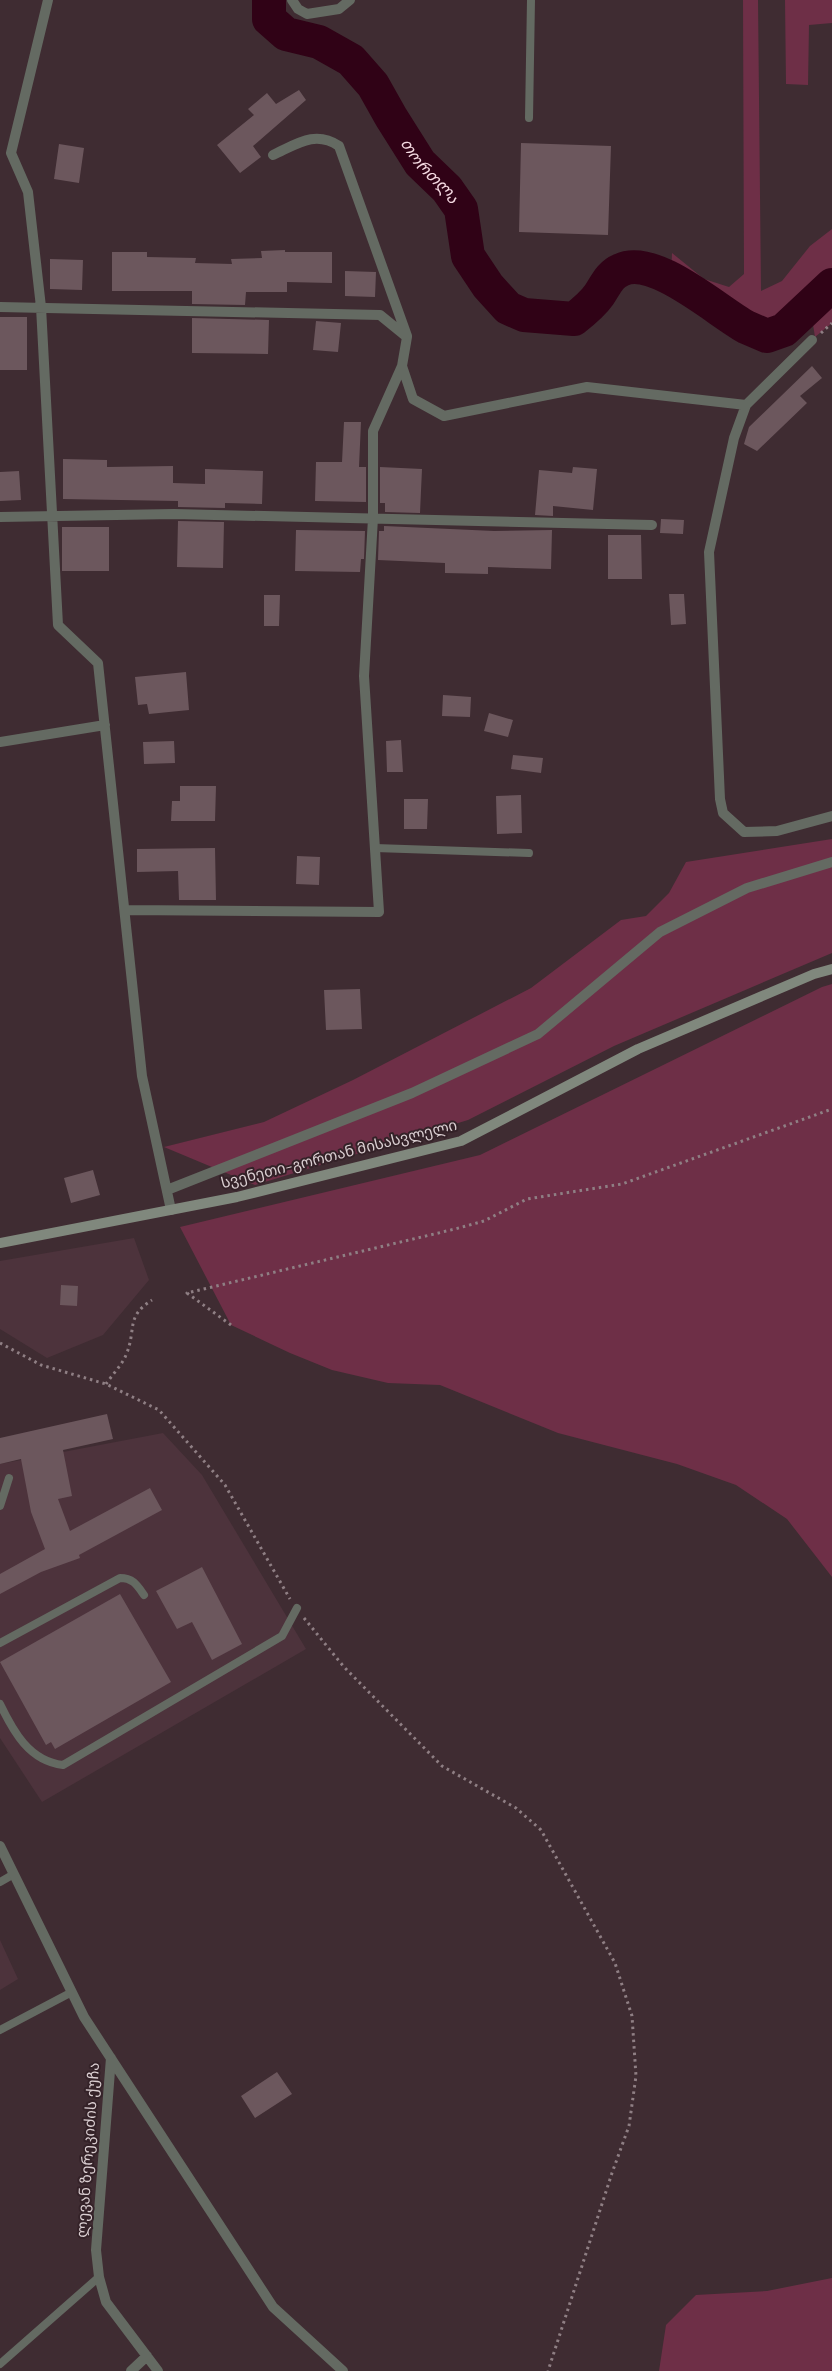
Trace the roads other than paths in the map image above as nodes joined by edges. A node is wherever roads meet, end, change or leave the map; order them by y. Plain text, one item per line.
1 (48, 0) edge
2 (292, 0) edge
3 (350, 0) edge
4 (531, 0) edge
5 (528, 118) dead end
6 (273, 155) dead end
7 (0, 307) edge
8 (41, 307) junction
9 (407, 337) junction
10 (812, 340) dead end
11 (402, 366) junction
12 (746, 405) junction
13 (53, 516) junction
14 (0, 517) edge
15 (373, 518) junction
16 (652, 525) dead end
17 (105, 726) junction
18 (0, 742) edge
19 (832, 816) edge
20 (375, 848) junction
21 (529, 853) dead end
22 (832, 862) edge
23 (125, 910) junction
24 (832, 968) edge
25 (167, 1190) junction
26 (171, 1210) junction
27 (0, 1243) edge
28 (9, 1478) dead end
29 (0, 1506) edge
30 (144, 1595) dead end
31 (297, 1608) road end
32 (0, 1643) edge
33 (0, 1704) edge
34 (4, 1720) edge
35 (0, 1846) edge
36 (14, 1874) junction
37 (0, 1882) edge
38 (72, 1992) junction
39 (0, 2030) edge
40 (111, 2058) junction
41 (99, 2277) junction
42 (147, 2356) junction
43 (0, 2364) edge
44 (132, 2371) edge
45 (158, 2371) edge
46 (343, 2371) edge

1 - 8 street
2 - 3 street
4 - 5 lane
6 - 9 street
7 - 8 street
8 - 9 street
8 - 13 street
9 - 11 street
10 - 12 street
11 - 12 street
11 - 15 street
12 - 19 street
13 - 14 street
13 - 15 street
13 - 17 street
15 - 16 street
15 - 20 street
17 - 18 street
17 - 23 street
20 - 21 lane
20 - 23 street
22 - 25 street
23 - 25 street
24 - 26 main road, სვენეთი-გორთან მისასვლელი
25 - 26 street
26 - 27 main road, სვენეთი-გორთან მისასვლელი
28 - 29 lane
30 - 32 lane
31 - 34 lane
33 - 34 lane
35 - 36 street, ლევან ზერეკიძის ქუჩა
36 - 37 lane
36 - 38 street, ლევან ზერეკიძის ქუჩა
38 - 39 lane
38 - 40 street, ლევან ზერეკიძის ქუჩა
40 - 41 street, ლევან ზერეკიძის ქუჩა
40 - 46 street
41 - 42 street, ლევან ზერეკიძის ქუჩა
41 - 43 lane
42 - 44 street
42 - 45 street, ლევან ზერეკიძის ქუჩა

